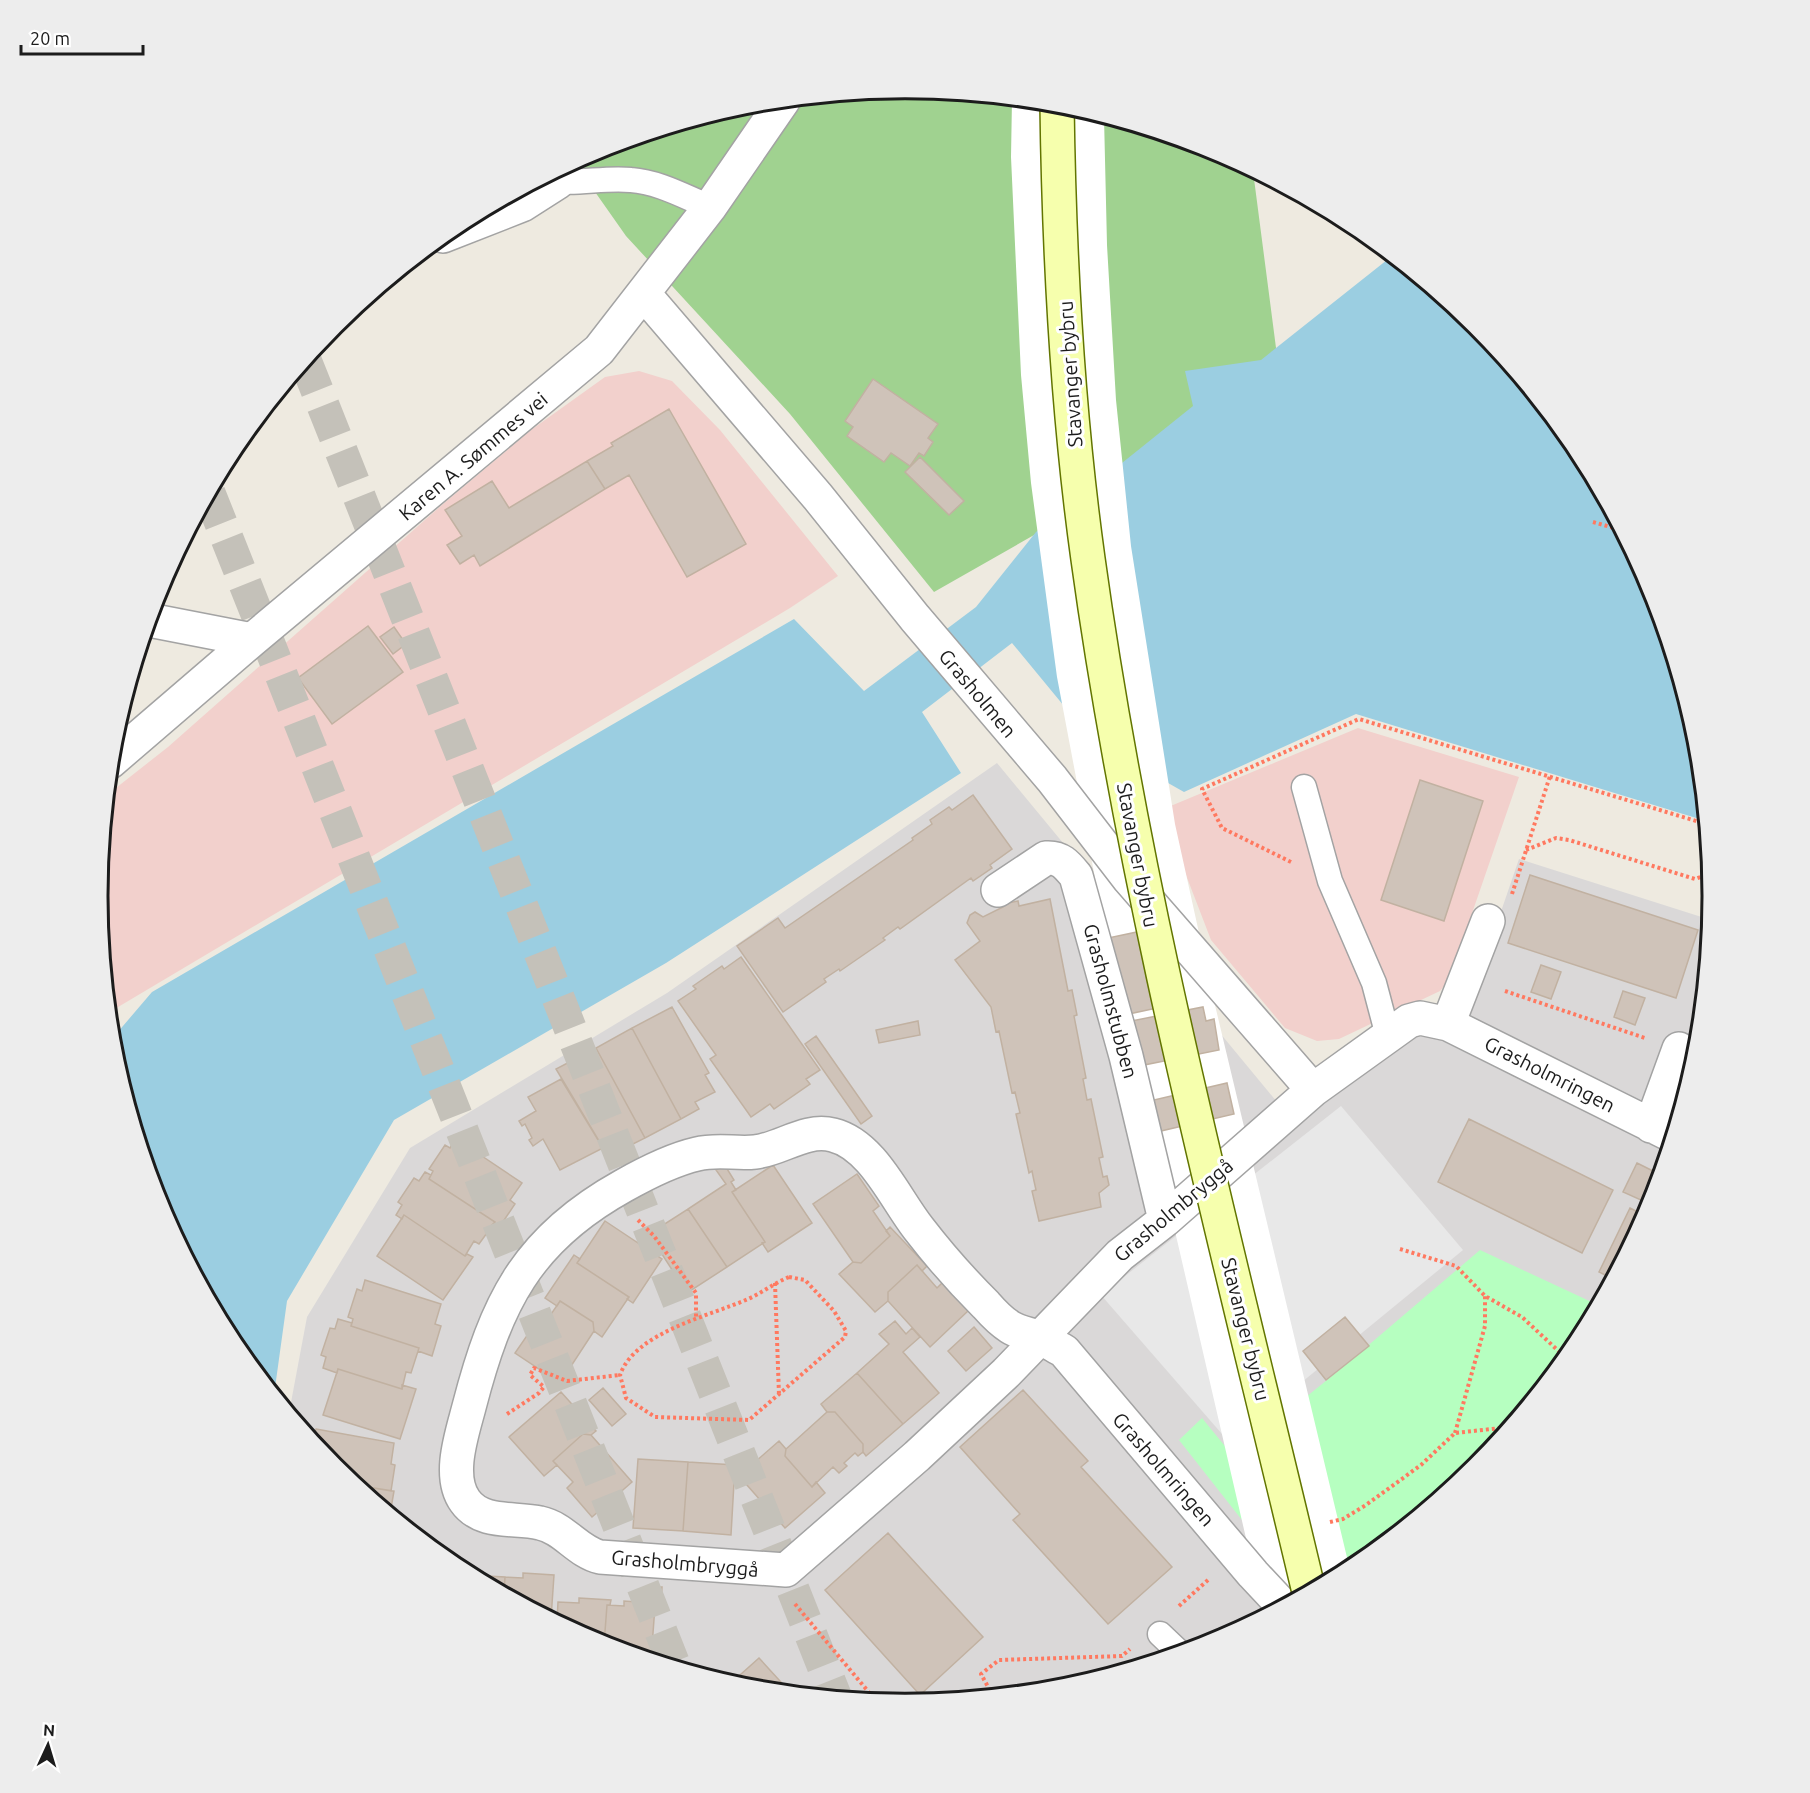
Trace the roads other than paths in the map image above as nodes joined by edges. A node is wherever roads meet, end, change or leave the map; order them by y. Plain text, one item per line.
1 (776, 110) edge
2 (1058, 114) edge
3 (554, 180) edge
4 (544, 185) edge
5 (710, 207) junction
6 (482, 221) edge
7 (644, 294) junction
8 (157, 622) edge
9 (252, 640) junction
10 (121, 753) edge
11 (1304, 788) dead end
12 (998, 890) dead end
13 (1488, 921) road end
14 (1448, 1024) junction
15 (1388, 1036) junction
16 (1679, 1049) road end
17 (1313, 1090) junction
18 (1662, 1131) edge
19 (1165, 1220) junction
20 (1040, 1338) junction
21 (1307, 1585) edge
22 (1278, 1601) edge
23 (1161, 1634) dead end
24 (1174, 1647) edge

1 - 5 street, Karen A. Sømmes vei
2 - 21 main road, Stavanger bybru, bridge
3 - 5 lane
4 - 6 street
5 - 7 street, Karen A. Sømmes vei
7 - 9 street, Karen A. Sømmes vei
7 - 17 street, Grasholmen
8 - 9 street
9 - 10 street, Karen A. Sømmes vei
11 - 15 lane
12 - 19 street, Grasholmstubben
13 - 14 street
14 - 15 street, Grasholmringen
14 - 18 street, Grasholmringen
15 - 17 street, Grasholmringen
16 - 18 street, Grasholmringen
17 - 19 street, Grasholmbryggå
19 - 20 street, Grasholmbryggå
20 - 20 street, Grasholmbryggå
20 - 22 street, Grasholmringen
23 - 24 lane

